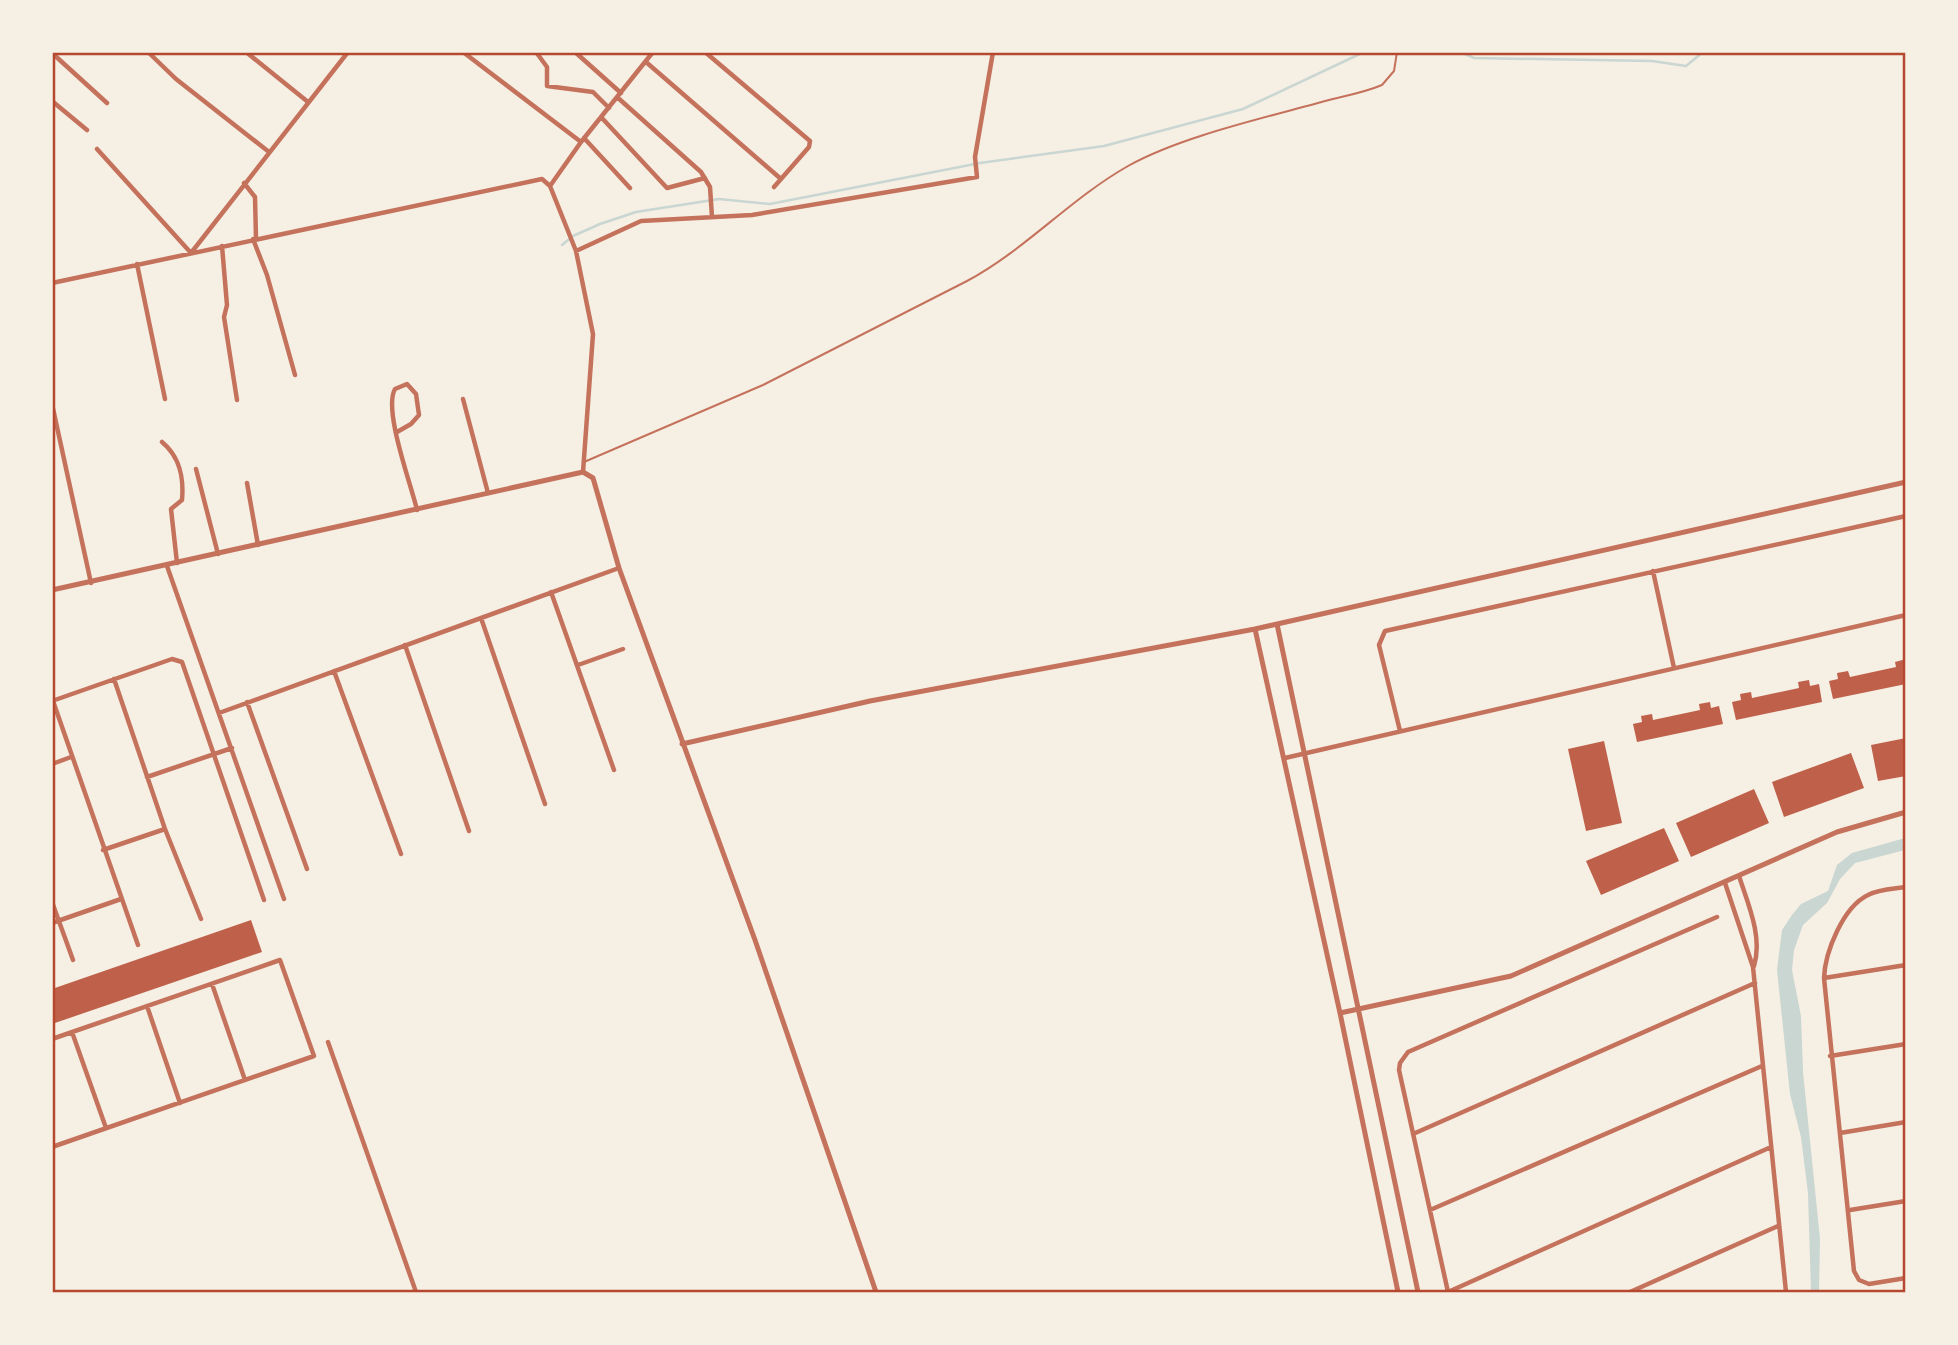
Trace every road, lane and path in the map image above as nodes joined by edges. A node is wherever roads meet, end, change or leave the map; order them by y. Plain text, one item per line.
1 (148, 52) edge
2 (246, 52) edge
3 (348, 52) edge
4 (463, 52) edge
5 (536, 52) edge
6 (575, 52) edge
7 (653, 52) edge
8 (705, 52) edge
9 (993, 52) edge
10 (52, 53) edge
11 (1397, 53) edge
12 (646, 62) junction
13 (619, 95) junction
14 (52, 101) edge
15 (309, 102) junction
16 (107, 103) dead end
17 (609, 108) junction
18 (601, 117) junction
19 (87, 130) dead end
20 (583, 140) junction
21 (97, 149) dead end
22 (269, 152) junction
23 (705, 177) junction
24 (781, 179) junction
25 (244, 183) junction
26 (550, 186) junction
27 (774, 187) dead end
28 (630, 188) dead end
29 (712, 217) junction
30 (255, 239) junction
31 (222, 246) junction
32 (576, 251) junction
33 (191, 253) junction
34 (137, 264) junction
35 (52, 283) edge
36 (295, 375) dead end
37 (165, 399) dead end
38 (237, 400) dead end
39 (463, 400) dead end
40 (52, 404) edge
41 (397, 432) junction
42 (162, 442) dead end
43 (583, 463) junction
44 (196, 469) dead end
45 (583, 472) junction
46 (1905, 482) edge
47 (247, 483) dead end
48 (1906, 490) edge
49 (488, 494) junction
50 (418, 511) junction
51 (1906, 516) edge
52 (258, 546) junction
53 (218, 555) junction
54 (177, 564) junction
55 (167, 566) junction
56 (619, 568) junction
57 (1653, 571) junction
58 (91, 583) junction
59 (52, 590) edge
60 (551, 592) junction
61 (1906, 615) edge
62 (481, 618) junction
63 (1277, 624) junction
64 (1255, 629) junction
65 (405, 645) junction
66 (623, 649) dead end
67 (578, 666) junction
68 (1674, 668) junction
69 (334, 671) junction
70 (114, 678) junction
71 (53, 701) edge
72 (247, 702) junction
73 (219, 713) junction
74 (1400, 732) junction
75 (682, 744) junction
76 (232, 748) junction
77 (1306, 753) junction
78 (212, 755) junction
79 (71, 757) junction
80 (1285, 758) junction
81 (52, 764) edge
82 (614, 771) dead end
83 (147, 777) junction
84 (545, 804) dead end
85 (1906, 812) edge
86 (165, 829) junction
87 (469, 831) dead end
88 (103, 850) junction
89 (401, 854) dead end
90 (307, 869) dead end
91 (1739, 876) junction
92 (1725, 883) junction
93 (1906, 887) edge
94 (284, 898) dead end
95 (121, 899) junction
96 (264, 900) dead end
97 (52, 902) edge
98 (1717, 917) dead end
99 (201, 919) dead end
100 (59, 921) junction
101 (52, 923) edge
102 (138, 945) dead end
103 (73, 961) dead end
104 (1906, 965) edge
105 (1753, 967) junction
106 (1824, 978) junction
107 (212, 984) junction
108 (1755, 984) junction
109 (147, 1006) junction
110 (1359, 1009) junction
111 (1340, 1013) junction
112 (72, 1032) junction
113 (52, 1039) edge
114 (328, 1042) dead end
115 (1906, 1044) edge
116 (1830, 1056) junction
117 (1762, 1066) junction
118 (245, 1080) junction
119 (180, 1103) junction
120 (1906, 1122) edge
121 (106, 1128) junction
122 (1840, 1133) junction
123 (1413, 1134) junction
124 (52, 1147) edge
125 (1771, 1147) junction
126 (1906, 1201) edge
127 (1430, 1210) junction
128 (1850, 1210) junction
129 (1778, 1226) junction
130 (1906, 1278) edge
131 (1448, 1292) edge
132 (416, 1293) edge
133 (876, 1293) edge
134 (1398, 1293) edge
135 (1418, 1293) edge
136 (1630, 1293) edge
137 (1786, 1293) edge

1 - 22 street
2 - 15 street
3 - 15 street
4 - 20 street
5 - 17 street
6 - 13 street
7 - 12 street
8 - 24 street
9 - 29 street
10 - 16 street
11 - 43 lane
12 - 13 street
12 - 24 street
13 - 17 street
13 - 23 street
14 - 19 street
15 - 22 street
17 - 18 street
18 - 20 street
18 - 23 street
20 - 26 street
20 - 28 street
21 - 33 street
22 - 25 street
23 - 29 street
24 - 27 street
25 - 30 street
25 - 33 street
26 - 30 street
26 - 32 street
29 - 32 street
30 - 31 street
30 - 36 street
31 - 33 street
31 - 38 street
32 - 43 street
33 - 34 street
34 - 35 street
34 - 37 street
39 - 49 street
40 - 58 street
41 - 41 street
41 - 50 street
42 - 54 street
43 - 45 street
44 - 53 street
45 - 49 street
45 - 56 street
46 - 48 street
46 - 63 street
47 - 52 street
49 - 50 street
50 - 52 street
51 - 57 street
52 - 53 street
53 - 54 street
54 - 55 street
55 - 58 street
55 - 73 street
56 - 60 street
56 - 75 street
57 - 68 street
57 - 74 street
58 - 59 street
60 - 62 street
60 - 67 street
61 - 68 street
62 - 65 street
62 - 84 street
63 - 64 street
63 - 77 street
64 - 75 street
64 - 80 street
65 - 69 street
65 - 87 street
66 - 67 street
67 - 82 street
68 - 74 street
69 - 72 street
69 - 89 street
70 - 71 street
70 - 78 street
70 - 83 street
71 - 79 street
72 - 73 street
72 - 90 street
73 - 76 street
74 - 77 street
75 - 133 street
76 - 78 street
76 - 94 street
77 - 80 street
77 - 110 street
78 - 83 street
78 - 96 street
79 - 81 street
79 - 88 street
80 - 111 street
83 - 86 street
85 - 91 street
86 - 88 street
86 - 99 street
88 - 95 street
91 - 92 street
91 - 105 street
92 - 105 street
92 - 110 street
93 - 106 street
95 - 100 street
95 - 102 street
97 - 100 street
98 - 123 street
100 - 101 street
100 - 103 street
104 - 106 street
105 - 108 street
106 - 116 street
107 - 109 street
107 - 118 street
107 - 118 street
108 - 117 street
108 - 123 street
109 - 112 street
109 - 119 street
110 - 111 street
110 - 135 street
111 - 134 street
112 - 113 street
112 - 121 street
114 - 132 street
115 - 116 street
116 - 122 street
117 - 125 street
117 - 127 street
118 - 119 street
119 - 121 street
120 - 122 street
121 - 124 street
122 - 128 street
123 - 127 street
125 - 129 street
125 - 131 street
126 - 128 street
127 - 131 street
128 - 130 street
129 - 136 street
129 - 137 street

